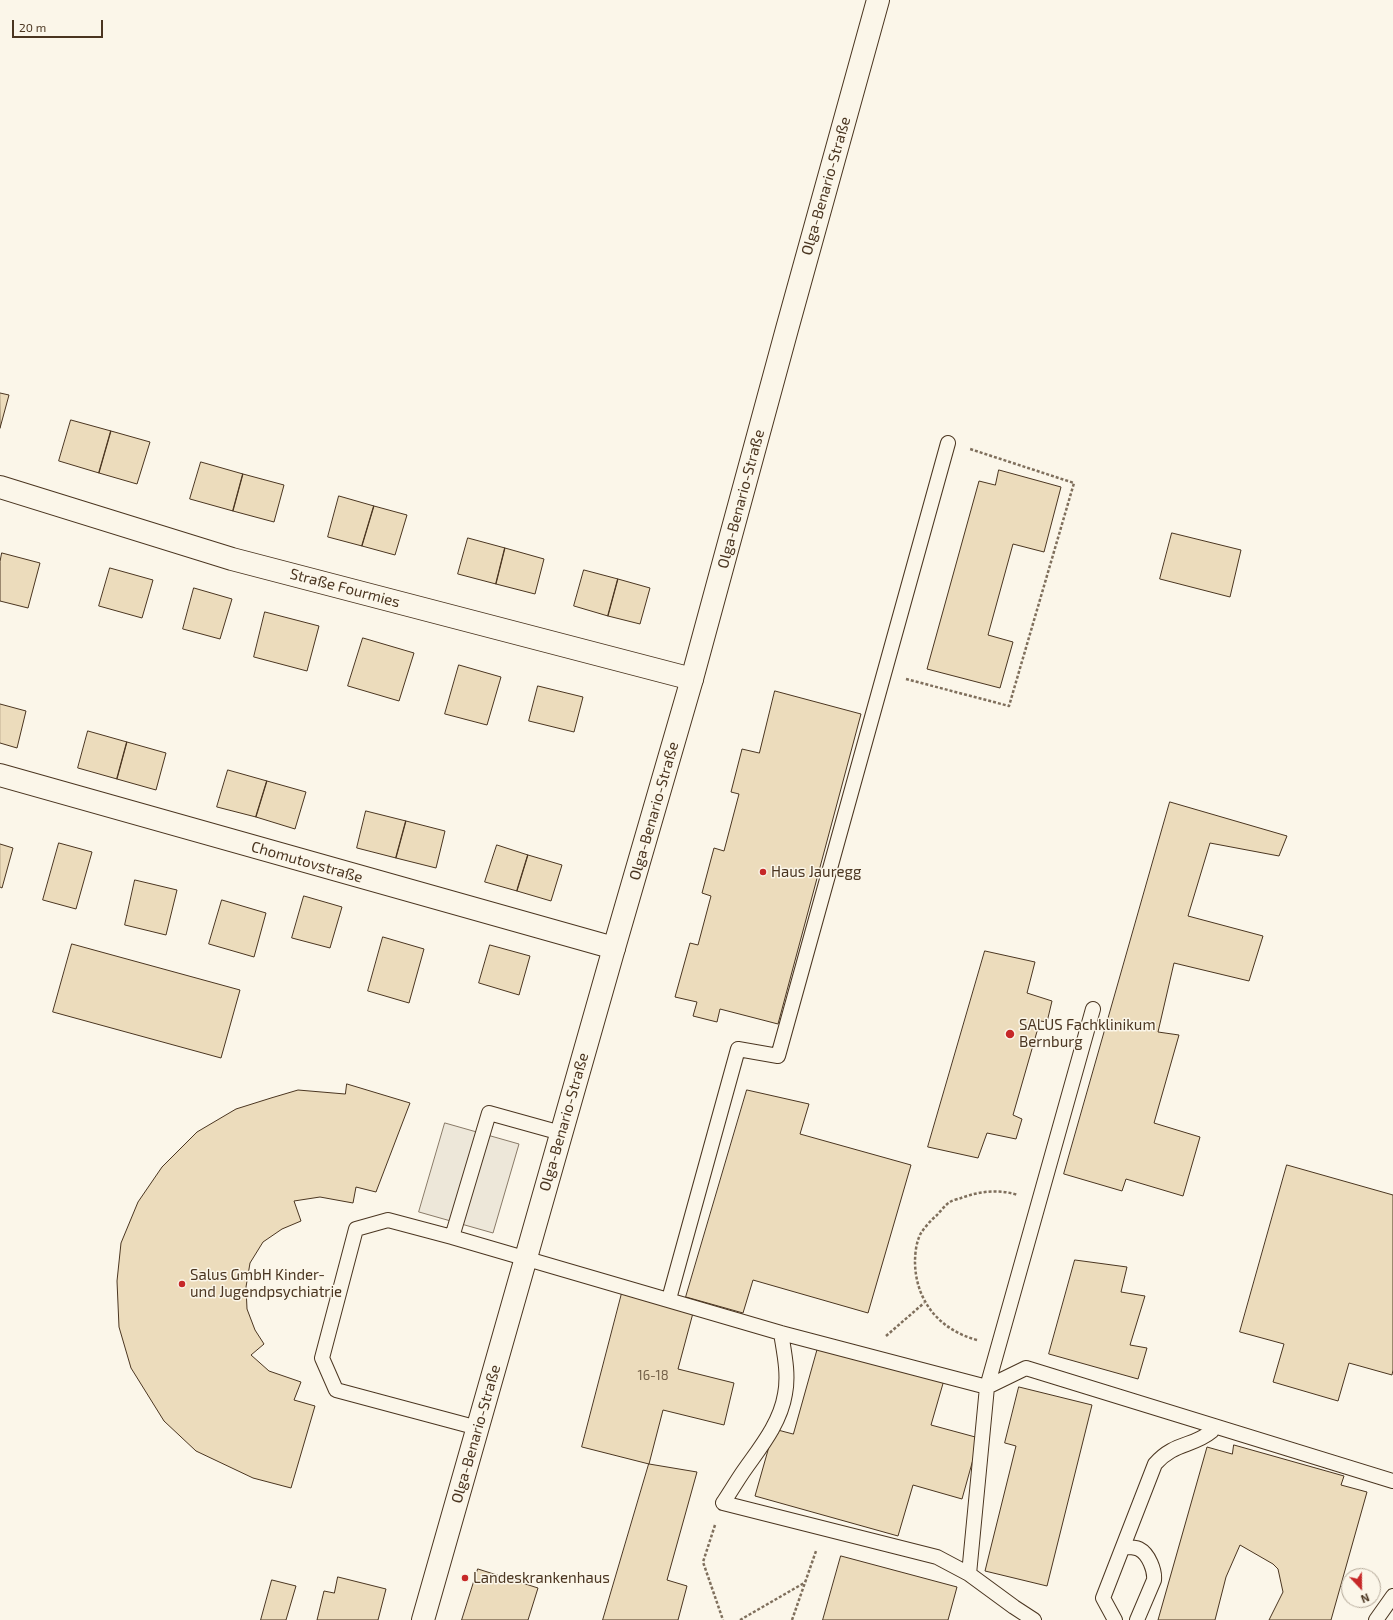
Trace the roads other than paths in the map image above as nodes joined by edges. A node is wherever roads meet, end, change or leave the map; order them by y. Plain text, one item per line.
1 (878, 0) edge
2 (948, 442) road end
3 (0, 487) edge
4 (692, 679) junction
5 (0, 775) edge
6 (614, 948) junction
7 (1093, 1009) dead end
8 (561, 1133) junction
9 (452, 1237) junction
10 (526, 1258) junction
11 (669, 1299) junction
12 (781, 1333) junction
13 (987, 1387) junction
14 (1213, 1426) junction
15 (478, 1428) junction
16 (1393, 1481) edge
17 (1123, 1547) junction
18 (969, 1574) junction
19 (1389, 1601) edge
20 (423, 1620) edge
21 (1034, 1620) edge
22 (1115, 1620) edge
23 (1137, 1620) edge
24 (1376, 1620) edge
25 (1391, 1620) edge

1 - 4 street, Olga-Benario-Straße
2 - 11 lane
3 - 4 street, Straße Fourmies
4 - 6 street, Olga-Benario-Straße
5 - 6 street, Chomutovstraße
6 - 8 street, Olga-Benario-Straße
7 - 13 lane
8 - 9 lane
8 - 10 street, Olga-Benario-Straße
9 - 10 lane
9 - 15 lane
10 - 11 lane
10 - 15 street, Olga-Benario-Straße
11 - 12 lane
12 - 13 lane
12 - 18 lane
13 - 14 lane
13 - 18 lane
14 - 16 lane
14 - 17 lane
15 - 20 street, Olga-Benario-Straße
17 - 22 lane
17 - 23 lane
18 - 21 lane
19 - 24 lane
19 - 25 lane

